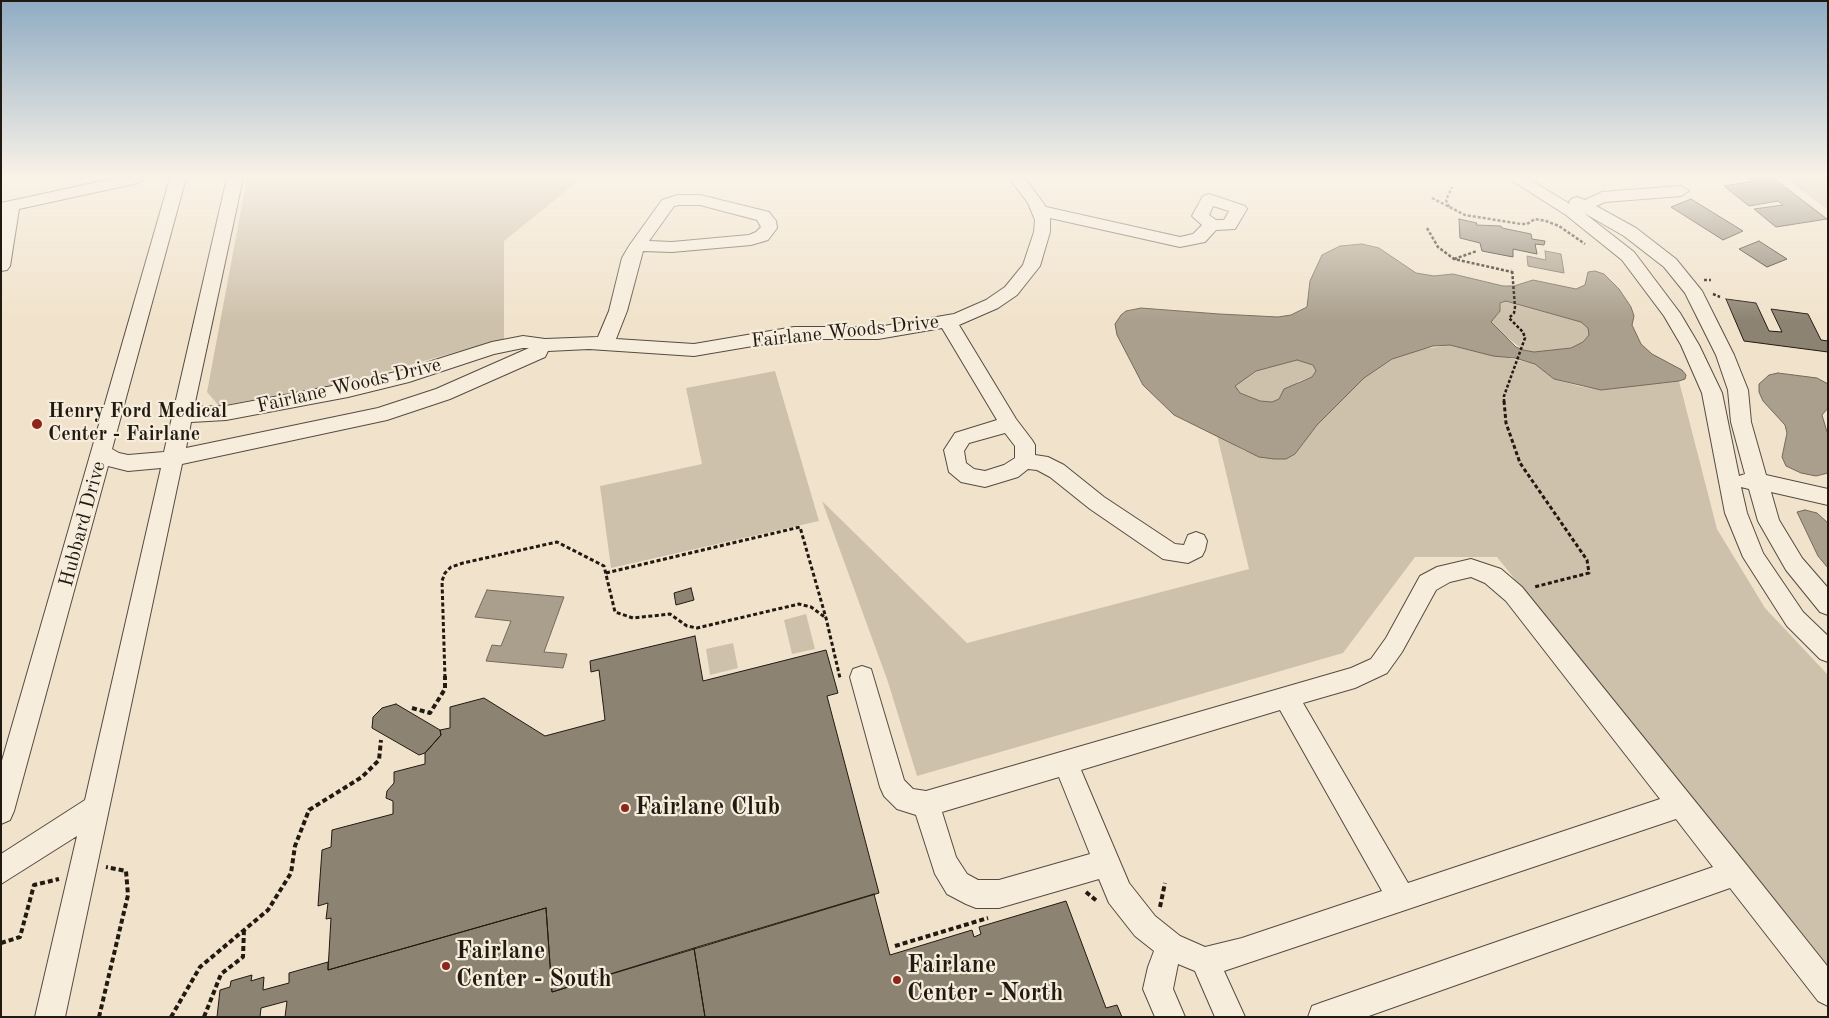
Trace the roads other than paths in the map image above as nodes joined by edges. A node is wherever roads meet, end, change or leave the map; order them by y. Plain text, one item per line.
1 (1212, 225) dead end
2 (4, 226) edge
3 (165, 226) edge
4 (225, 226) edge
5 (652, 226) edge
6 (769, 226) edge
7 (1043, 226) edge
8 (1103, 226) edge
9 (1596, 226) edge
10 (1615, 226) edge
11 (637, 246) junction
12 (1, 266) edge
13 (948, 322) junction
14 (605, 344) junction
15 (542, 346) junction
16 (434, 368) junction
17 (402, 378) junction
18 (443, 394) junction
19 (405, 408) junction
20 (183, 417) junction
21 (1009, 424) junction
22 (102, 452) junction
23 (174, 458) junction
24 (1025, 461) junction
25 (1758, 481) junction
26 (1730, 482) junction
27 (1828, 497) edge
28 (1196, 540) dead end
29 (1828, 605) edge
30 (1828, 652) edge
31 (851, 680) road end
32 (1286, 697) junction
33 (1066, 762) junction
34 (926, 804) junction
35 (1681, 805) junction
36 (96, 808) junction
37 (1, 811) edge
38 (1107, 863) junction
39 (1, 870) edge
40 (1735, 873) junction
41 (1402, 898) junction
42 (1170, 946) junction
43 (1205, 961) junction
44 (1828, 991) edge
45 (50, 1017) edge
46 (1170, 1017) edge
47 (1230, 1017) edge
48 (1323, 1017) edge

1 - 8 street
2 - 12 street
3 - 22 street, Hubbard Drive
4 - 20 street
5 - 11 street
6 - 11 street
7 - 13 street, Fairlane Woods Drive
9 - 26 street
10 - 25 street
11 - 14 street
13 - 14 street, Fairlane Woods Drive
13 - 21 street
14 - 15 street, Fairlane Woods Drive
15 - 16 street, Fairlane Woods Drive
15 - 18 street, Fairlane Woods Drive
16 - 17 street, Fairlane Woods Drive
16 - 18 street
17 - 19 street
17 - 20 street, Fairlane Woods Drive
18 - 19 street, Fairlane Woods Drive
19 - 23 street, Fairlane Woods Drive
20 - 23 street
21 - 24 street
21 - 24 street
22 - 23 street, Fairlane Woods Drive
22 - 37 street, Hubbard Drive
23 - 36 street
24 - 28 street
25 - 26 street
25 - 27 street
25 - 29 street
26 - 30 street
31 - 34 street
32 - 33 street
32 - 35 street
32 - 41 street
33 - 34 street
33 - 38 street
34 - 38 street
35 - 40 street
35 - 41 street
36 - 39 street
36 - 45 street
38 - 42 street
40 - 44 street
40 - 48 street
41 - 43 street
42 - 43 street
42 - 46 street
43 - 47 street

